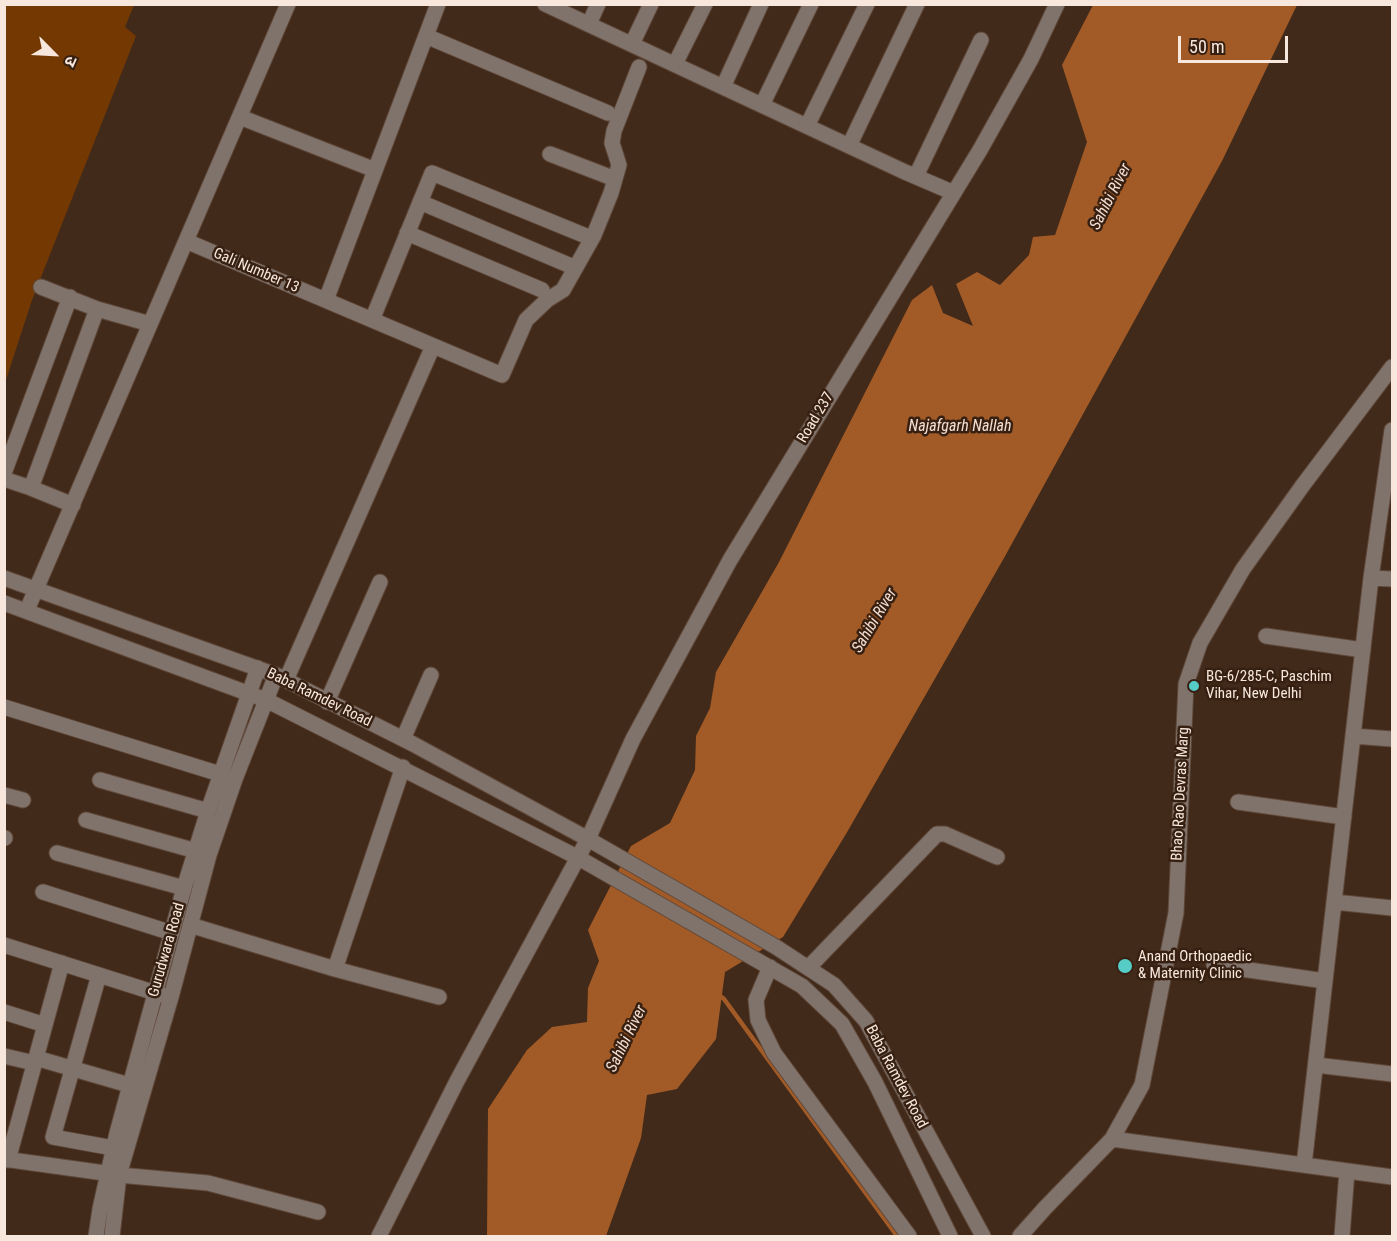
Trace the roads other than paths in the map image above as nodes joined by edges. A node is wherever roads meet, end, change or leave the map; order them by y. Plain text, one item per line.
1 (288, 4) edge
2 (438, 4) edge
3 (598, 4) edge
4 (651, 4) edge
5 (705, 4) edge
6 (761, 4) edge
7 (811, 4) edge
8 (867, 4) edge
9 (917, 4) edge
10 (1057, 4) edge
11 (549, 5) edge
12 (589, 24) junction
13 (426, 36) junction
14 (981, 40) dead end
15 (632, 44) junction
16 (675, 64) junction
17 (639, 68) dead end
18 (723, 87) junction
19 (762, 105) junction
20 (608, 113) dead end
21 (240, 117) junction
22 (807, 126) junction
23 (849, 146) junction
24 (550, 154) dead end
25 (375, 170) junction
26 (915, 176) junction
27 (615, 179) junction
28 (954, 193) junction
29 (420, 202) junction
30 (407, 233) junction
31 (586, 236) dead end
32 (186, 241) junction
33 (571, 266) dead end
34 (41, 287) dead end
35 (542, 290) dead end
36 (70, 297) junction
37 (326, 300) junction
38 (97, 309) junction
39 (372, 320) junction
40 (150, 324) junction
41 (434, 346) junction
42 (1392, 367) edge
43 (1392, 430) edge
44 (4, 473) edge
45 (4, 479) edge
46 (31, 488) junction
47 (73, 505) junction
48 (4, 578) edge
49 (1371, 578) junction
50 (1392, 579) edge
51 (380, 582) dead end
52 (36, 590) junction
53 (4, 603) edge
54 (27, 610) junction
55 (1266, 636) dead end
56 (1363, 650) junction
57 (258, 668) junction
58 (431, 675) dead end
59 (281, 678) junction
60 (250, 694) junction
61 (266, 699) junction
62 (327, 702) junction
63 (4, 707) edge
64 (1353, 736) junction
65 (1392, 739) edge
66 (403, 740) junction
67 (403, 767) junction
68 (220, 774) junction
69 (100, 780) dead end
70 (4, 795) edge
71 (22, 800) dead end
72 (1239, 802) dead end
73 (208, 811) junction
74 (1344, 817) junction
75 (86, 820) dead end
76 (588, 839) junction
77 (196, 851) junction
78 (57, 853) dead end
79 (578, 857) junction
80 (997, 857) dead end
81 (184, 888) junction
82 (44, 892) dead end
83 (1334, 902) junction
84 (1392, 908) edge
85 (190, 925) junction
86 (172, 933) junction
87 (4, 945) edge
88 (780, 950) junction
89 (62, 963) junction
90 (768, 965) junction
91 (1214, 965) dead end
92 (808, 968) junction
93 (335, 969) junction
94 (99, 975) junction
95 (1325, 981) junction
96 (155, 992) junction
97 (171, 997) junction
98 (439, 998) dead end
99 (4, 1012) edge
100 (45, 1025) junction
101 (4, 1056) edge
102 (35, 1061) junction
103 (1316, 1065) junction
104 (73, 1069) junction
105 (1392, 1074) edge
106 (129, 1085) junction
107 (1112, 1139) junction
108 (113, 1148) junction
109 (6, 1160) edge
110 (1305, 1165) junction
111 (1347, 1171) junction
112 (113, 1174) junction
113 (1392, 1177) edge
114 (318, 1212) dead end
115 (96, 1236) edge
116 (112, 1236) edge
117 (379, 1236) edge
118 (909, 1236) edge
119 (950, 1236) edge
120 (983, 1236) edge
121 (1020, 1236) edge
122 (1342, 1236) edge

1 - 21 street
2 - 13 street
3 - 12 street
4 - 15 street
5 - 16 street
6 - 18 street
7 - 19 street
8 - 22 street
9 - 23 street
10 - 28 street, Road 237
11 - 12 street
12 - 15 street
13 - 20 street
13 - 25 street
14 - 26 street
15 - 16 street
16 - 18 street
17 - 27 street
18 - 19 street
19 - 22 street
21 - 25 street
21 - 32 street
22 - 23 street
23 - 26 street
24 - 27 street
25 - 37 street
26 - 28 street
27 - 41 street, Gali Number 13
28 - 76 street, Road 237
29 - 30 street
29 - 31 street
29 - 33 street
30 - 35 street
30 - 39 street
32 - 37 street, Gali Number 13
32 - 40 street
34 - 36 street
36 - 38 street
36 - 44 street
37 - 39 street, Gali Number 13
38 - 40 street
38 - 46 street
39 - 41 street, Gali Number 13
40 - 47 street
41 - 59 street, Gurudwara Road
42 - 107 street, Bhao Rao Devras Marg
43 - 49 street
45 - 46 street
46 - 47 street
47 - 52 street
48 - 52 street, Baba Ramdev Road
49 - 50 street
49 - 56 street
51 - 62 street
52 - 54 street
52 - 57 street, Baba Ramdev Road
53 - 54 street
54 - 60 street
55 - 56 street
56 - 64 street
57 - 59 street, Baba Ramdev Road
57 - 60 street, Gurudwara Road
58 - 66 street
59 - 61 street, Gurudwara Road
59 - 62 street, Baba Ramdev Road
60 - 61 street
60 - 68 street, Gurudwara Road
61 - 67 street
61 - 85 street, Gurudwara Road
62 - 66 street, Baba Ramdev Road
63 - 68 street
64 - 65 street
64 - 74 street
66 - 76 street, Baba Ramdev Road
67 - 79 street
67 - 93 street
68 - 73 street, Gurudwara Road
69 - 73 street
70 - 71 street
72 - 74 street
73 - 77 street, Gurudwara Road
74 - 83 street
75 - 77 street
76 - 79 street, Road 237
76 - 88 street, Baba Ramdev Road
77 - 81 street, Gurudwara Road
78 - 81 street
79 - 90 street
79 - 117 street, Road 237
80 - 92 street
81 - 86 street, Gurudwara Road
82 - 86 street
83 - 84 street
83 - 95 street
85 - 93 street
85 - 97 street, Gurudwara Road
86 - 96 street, Gurudwara Road
87 - 89 street
88 - 90 street
88 - 92 street, Baba Ramdev Road
89 - 94 street
89 - 100 street
90 - 118 street
90 - 119 street
91 - 95 street
92 - 120 street, Baba Ramdev Road
93 - 98 street
94 - 96 street
94 - 104 street
95 - 103 street
96 - 97 street
96 - 106 street, Gurudwara Road
97 - 112 street, Gurudwara Road
99 - 100 street
100 - 102 street
101 - 102 street
102 - 104 street
102 - 109 street
103 - 105 street
103 - 110 street
104 - 106 street
104 - 108 street
106 - 108 street, Gurudwara Road
107 - 110 street
107 - 121 street, Bhao Rao Devras Marg
108 - 112 street, Gurudwara Road
109 - 112 street
110 - 111 street
111 - 113 street
111 - 122 street
112 - 114 street
112 - 115 street, Gurudwara Road
112 - 116 street, Gurudwara Road

